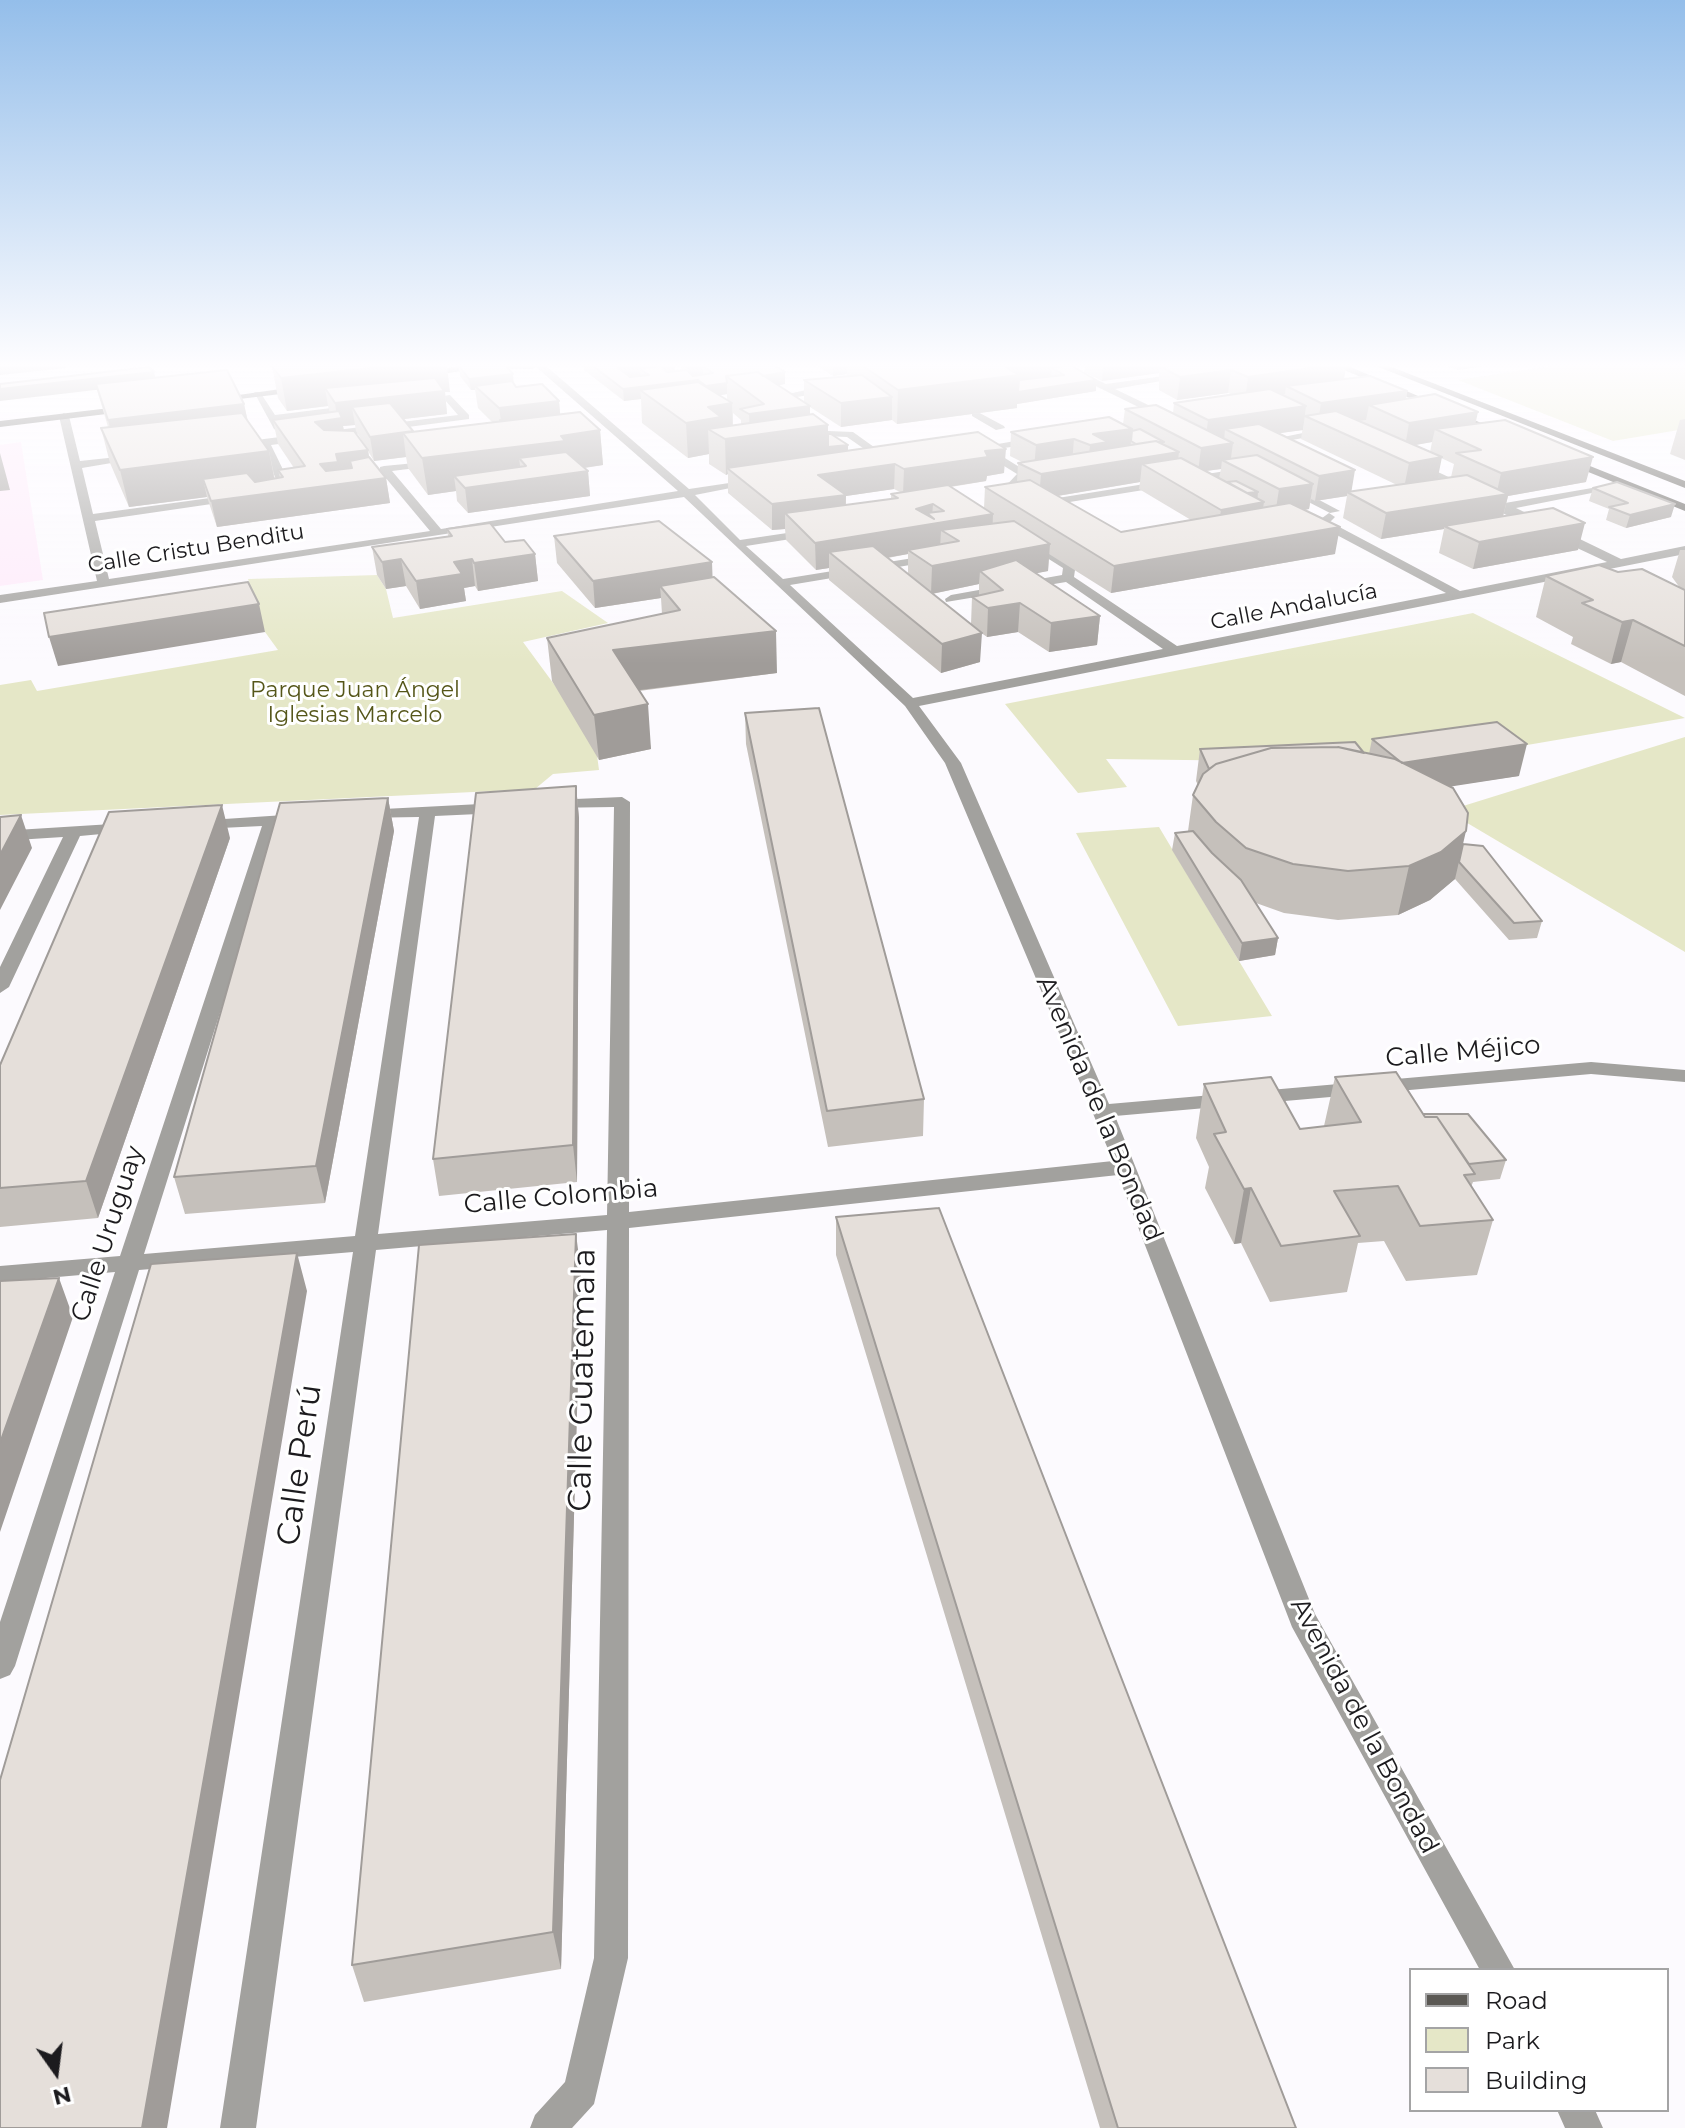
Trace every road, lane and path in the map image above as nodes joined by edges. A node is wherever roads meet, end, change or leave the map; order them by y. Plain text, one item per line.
1 (76, 465) edge
2 (276, 465) edge
3 (412, 465) edge
4 (654, 465) edge
5 (1011, 465) edge
6 (1246, 465) edge
7 (1417, 465) edge
8 (1580, 465) edge
9 (1635, 465) edge
10 (764, 479) edge
11 (1279, 482) edge
12 (1626, 483) junction
13 (1685, 485) edge
14 (1463, 488) junction
15 (1007, 491) edge
16 (274, 492) edge
17 (683, 492) junction
18 (1434, 493) edge
19 (243, 496) edge
20 (1028, 505) edge
21 (960, 508) edge
22 (1349, 508) edge
23 (1500, 508) junction
24 (1685, 508) edge
25 (998, 510) edge
26 (1334, 511) junction
27 (984, 512) junction
28 (88, 518) junction
29 (823, 530) edge
30 (438, 533) junction
31 (1028, 541) junction
32 (737, 544) junction
33 (1014, 544) edge
34 (1685, 550) edge
35 (954, 554) edge
36 (1106, 561) edge
37 (1620, 563) junction
38 (1069, 572) junction
39 (104, 583) junction
40 (781, 583) junction
41 (1459, 595) junction
42 (0, 599) edge
43 (951, 599) dead end
44 (1175, 651) junction
45 (910, 703) junction
46 (428, 811) junction
47 (350, 816) edge
48 (319, 817) edge
49 (272, 820) junction
50 (187, 825) edge
51 (144, 828) edge
52 (74, 831) junction
53 (0, 836) edge
54 (0, 987) edge
55 (1685, 1076) edge
56 (1102, 1111) junction
57 (1126, 1167) junction
58 (620, 1221) junction
59 (368, 1243) junction
60 (130, 1265) junction
61 (0, 1274) edge
62 (0, 1666) edge
63 (1497, 1968) edge
64 (238, 2128) edge
65 (548, 2128) edge

1 - 28 street
2 - 16 street
3 - 30 street
4 - 17 street, Avenida de la Bondad
5 - 15 street
6 - 20 street
7 - 14 street
8 - 12 main road
9 - 13 main road
10 - 17 street, Calle Cristu Benditu
11 - 26 street
12 - 23 street
12 - 24 main road
14 - 18 street
14 - 23 street
17 - 30 street, Calle Cristu Benditu
17 - 32 street, Avenida de la Bondad
19 - 28 street
21 - 27 street
22 - 26 street
23 - 37 street
25 - 27 street
26 - 41 street
27 - 31 street
28 - 39 street
29 - 32 street
30 - 39 street, Calle Cristu Benditu
31 - 33 street
31 - 38 street
32 - 40 street, Avenida de la Bondad
34 - 37 street, Calle Andalucía
35 - 40 street
36 - 38 street
37 - 41 street, Calle Andalucía
38 - 43 street
38 - 44 street
39 - 42 street, Calle Cristu Benditu
40 - 45 street, Avenida de la Bondad
41 - 44 street, Calle Andalucía
44 - 45 street, Calle Andalucía
45 - 56 street, Avenida de la Bondad
46 - 47 street
46 - 58 street, Calle Guatemala
46 - 59 street, Calle Perú
48 - 49 street
49 - 50 street
49 - 60 street, Calle Uruguay
51 - 52 street
52 - 53 street
52 - 54 street
55 - 56 street, Calle Méjico
56 - 57 street, Avenida de la Bondad
57 - 58 street, Calle Colombia
57 - 63 street, Avenida de la Bondad
58 - 59 street, Calle Colombia
58 - 65 street, Calle Guatemala
59 - 60 street, Calle Colombia
59 - 64 street, Calle Perú
60 - 61 street, Calle Colombia
60 - 62 street, Calle Uruguay

